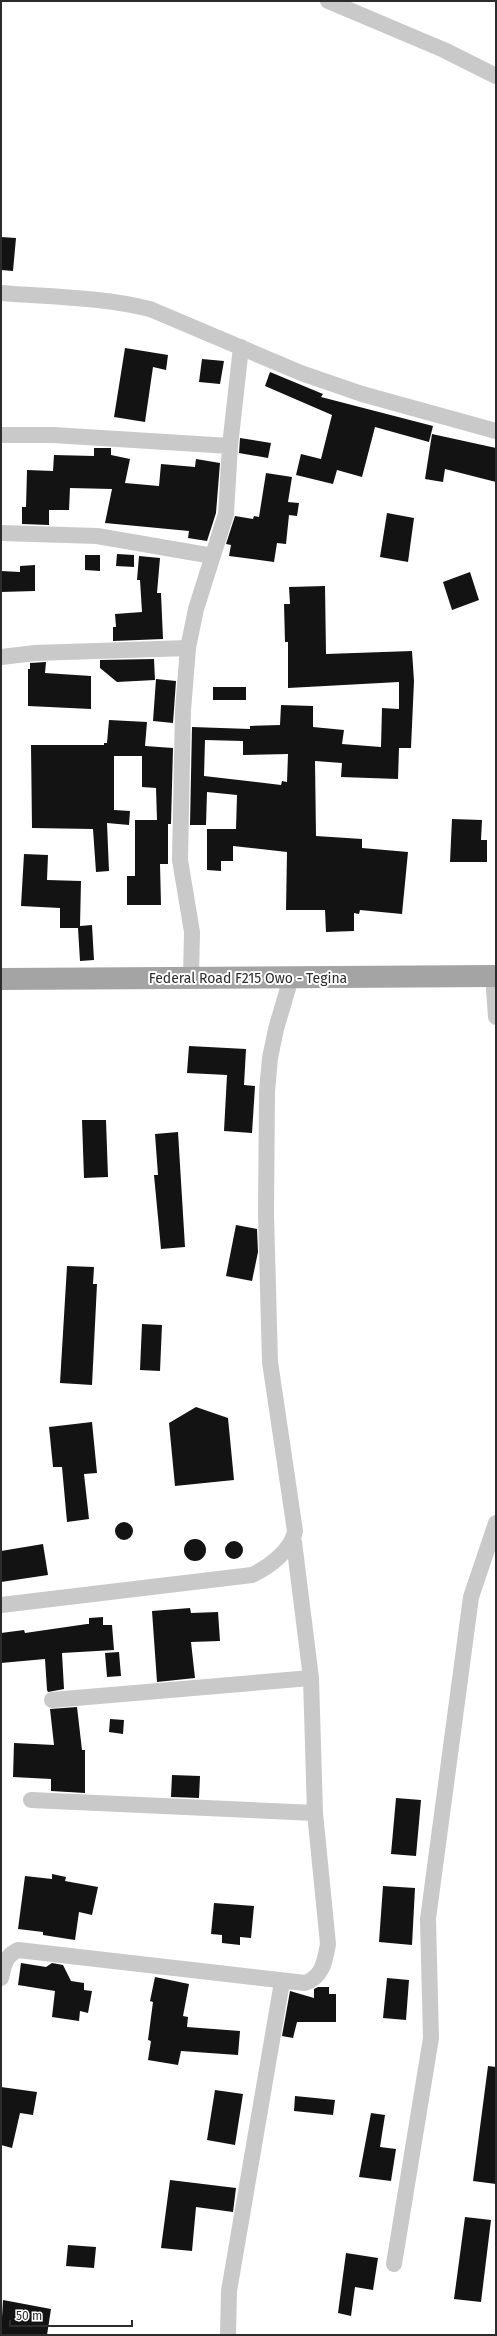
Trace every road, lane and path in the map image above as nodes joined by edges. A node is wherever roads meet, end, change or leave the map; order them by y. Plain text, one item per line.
1 (328, 1) edge
2 (496, 76) edge
3 (1, 293) edge
4 (241, 347) junction
5 (496, 431) edge
6 (1, 435) edge
7 (230, 446) junction
8 (1, 533) edge
9 (214, 556) junction
10 (188, 648) junction
11 (1, 657) edge
12 (494, 976) edge
13 (191, 977) junction
14 (291, 978) junction
15 (1, 979) edge
16 (496, 1018) edge
17 (496, 1523) edge
18 (294, 1542) junction
19 (1, 1605) edge
20 (311, 1678) junction
21 (52, 1700) dead end
22 (31, 1800) dead end
23 (316, 1813) junction
24 (1, 1978) edge
25 (282, 1982) junction
26 (394, 2264) dead end
27 (228, 2335) edge

1 - 2 street
3 - 4 street
4 - 5 street
4 - 7 street
6 - 7 street
7 - 9 street
8 - 9 street
9 - 10 street
10 - 11 street
10 - 13 street
12 - 14 main road, Federal Road F215 Owo - Tegina
12 - 16 street
13 - 14 main road, Federal Road F215 Owo - Tegina
13 - 15 main road, Federal Road F215 Owo - Tegina
14 - 18 street
17 - 26 street
18 - 19 street
18 - 20 street
20 - 21 street
20 - 23 street
22 - 23 street
23 - 25 street
24 - 25 street
25 - 27 street

